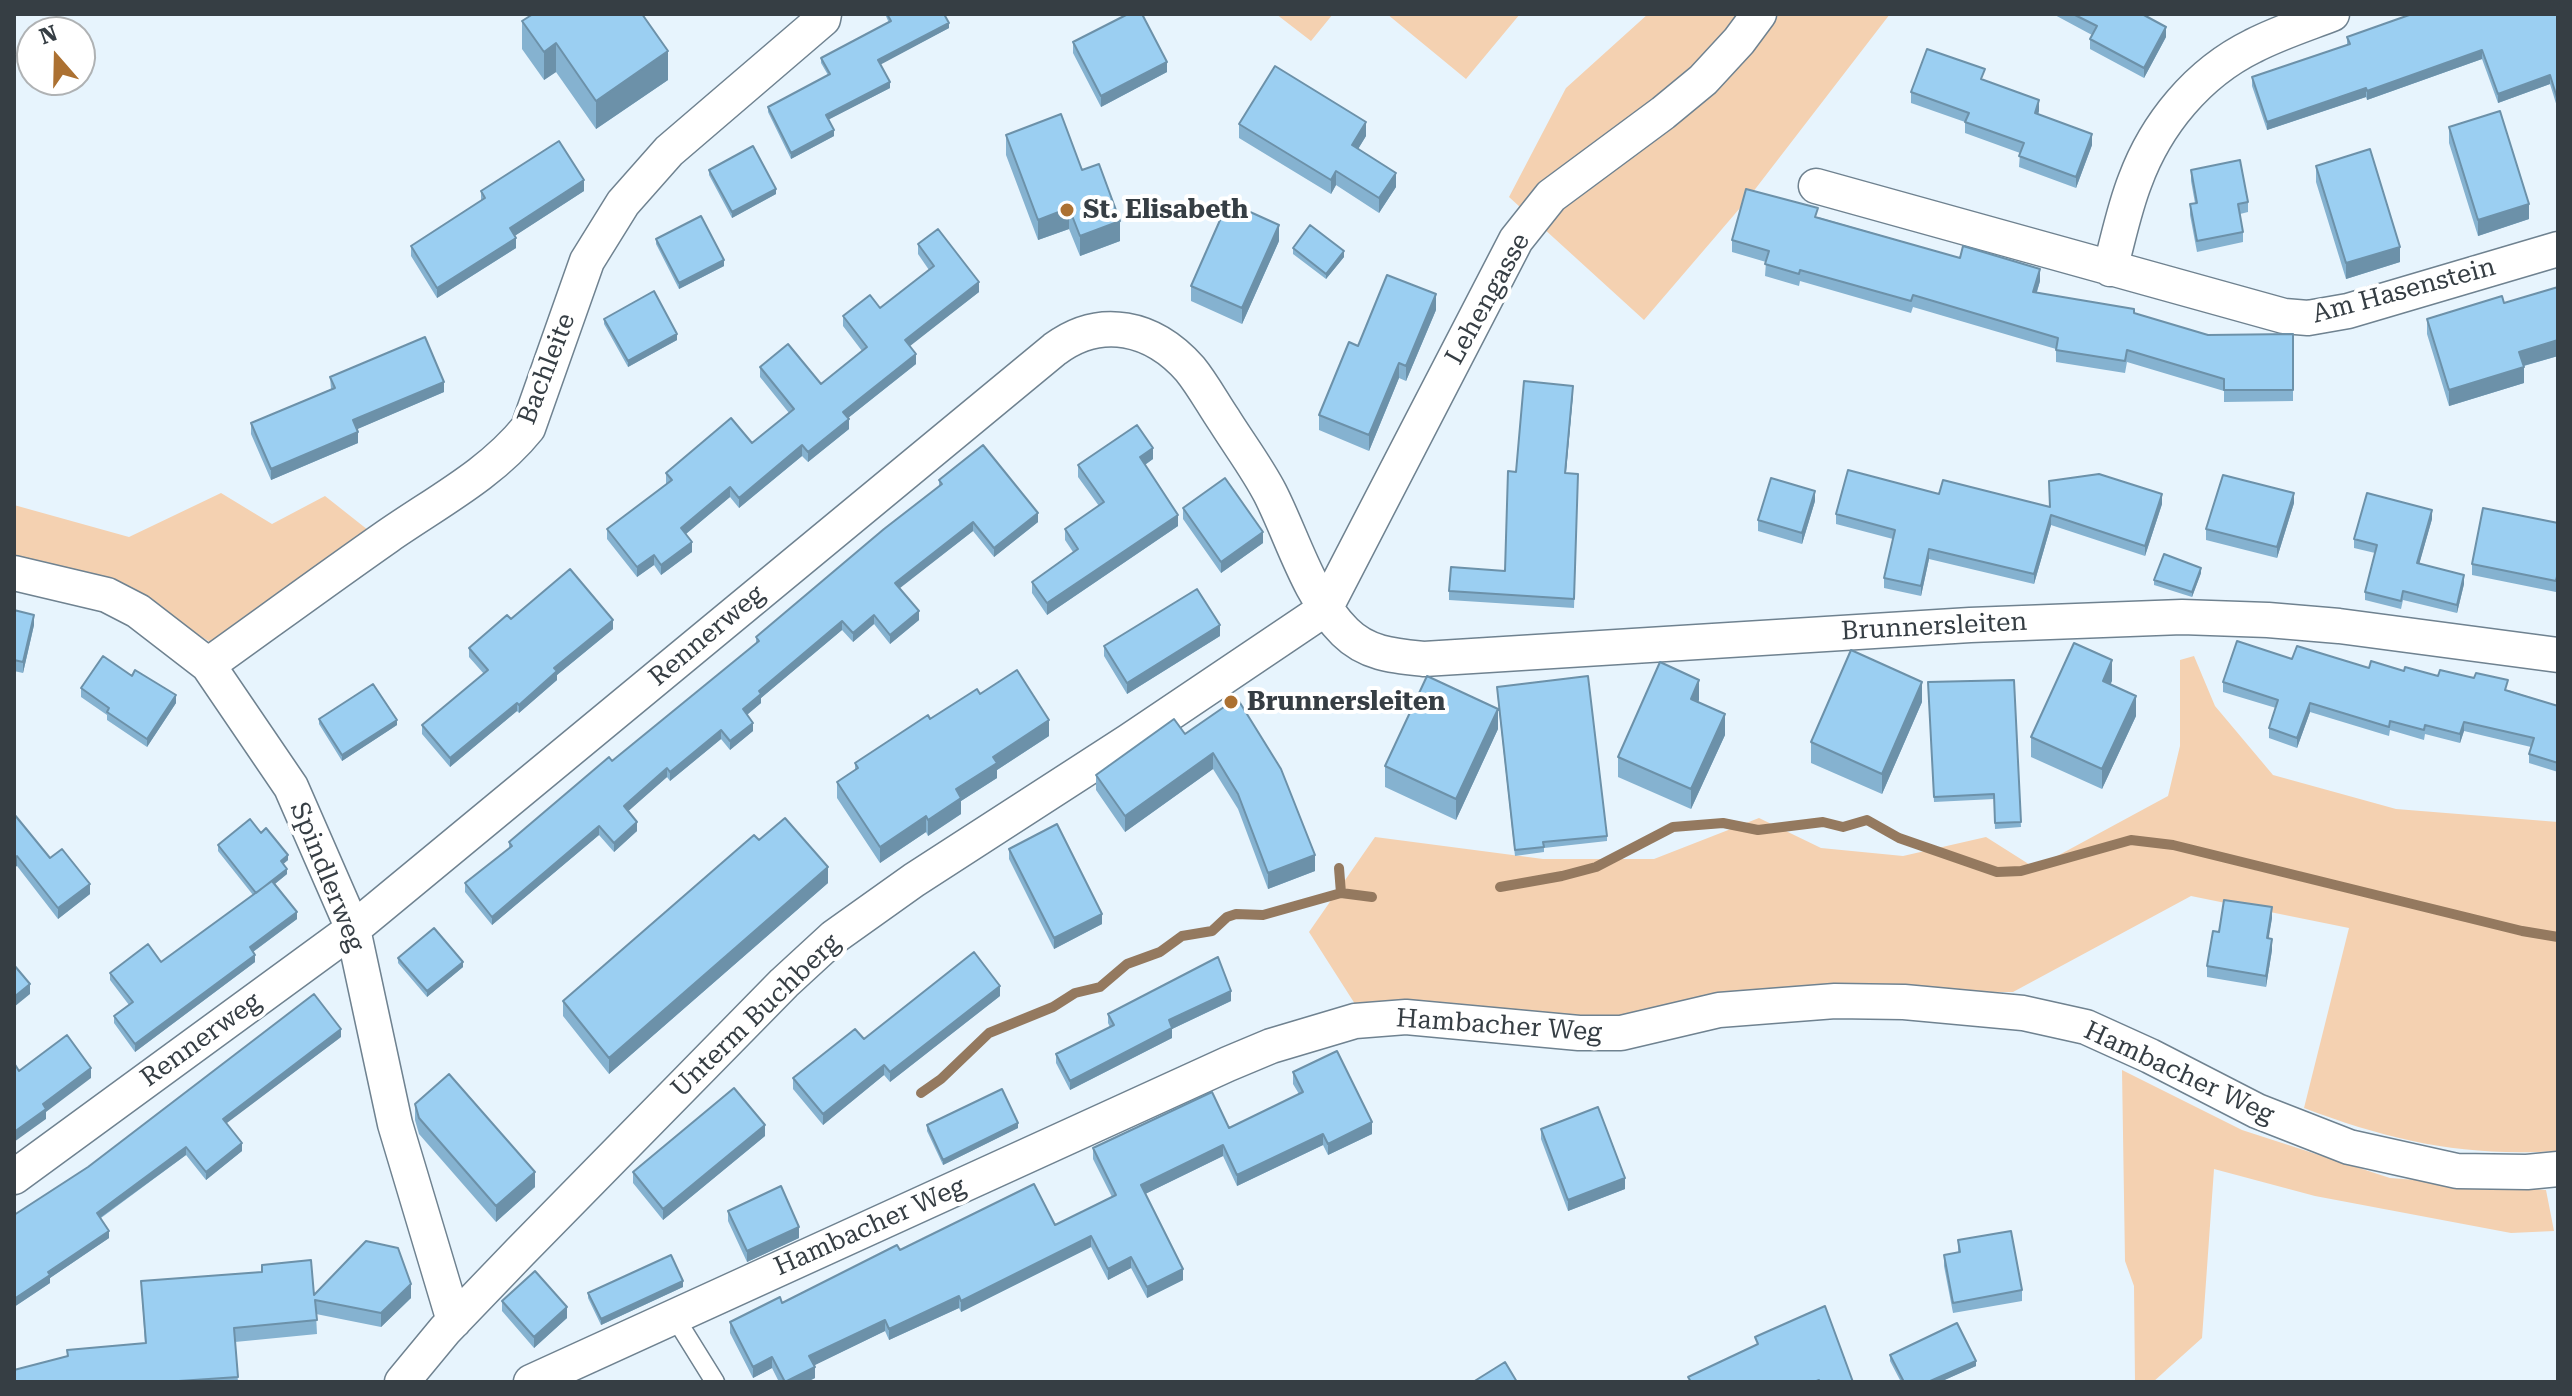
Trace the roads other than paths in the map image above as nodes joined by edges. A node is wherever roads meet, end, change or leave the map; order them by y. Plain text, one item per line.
1 (824, 14) edge
2 (1759, 14) edge
3 (2332, 14) edge
4 (1816, 186) dead end
5 (2558, 249) edge
6 (2110, 269) junction
7 (14, 573) edge
8 (1325, 609) junction
9 (2558, 655) edge
10 (208, 665) junction
11 (353, 929) junction
12 (2558, 1169) edge
13 (14, 1177) edge
14 (674, 1316) junction
15 (454, 1321) junction
16 (402, 1382) edge
17 (531, 1382) edge
18 (715, 1382) edge

1 - 10 street, Bachleite
2 - 8 street, Lehengasse
3 - 6 street
4 - 6 street, Am Hasenstein
5 - 6 street, Am Hasenstein
7 - 10 street, Spindlerweg
8 - 9 street, Brunnersleiten
8 - 11 street, Rennerweg
8 - 15 street, Unterm Buchberg
10 - 11 street, Spindlerweg
11 - 13 street, Rennerweg
11 - 15 street, Spindlerweg
12 - 14 street, Hambacher Weg
14 - 17 street, Hambacher Weg
14 - 18 lane
15 - 16 street, Unterm Buchberg

